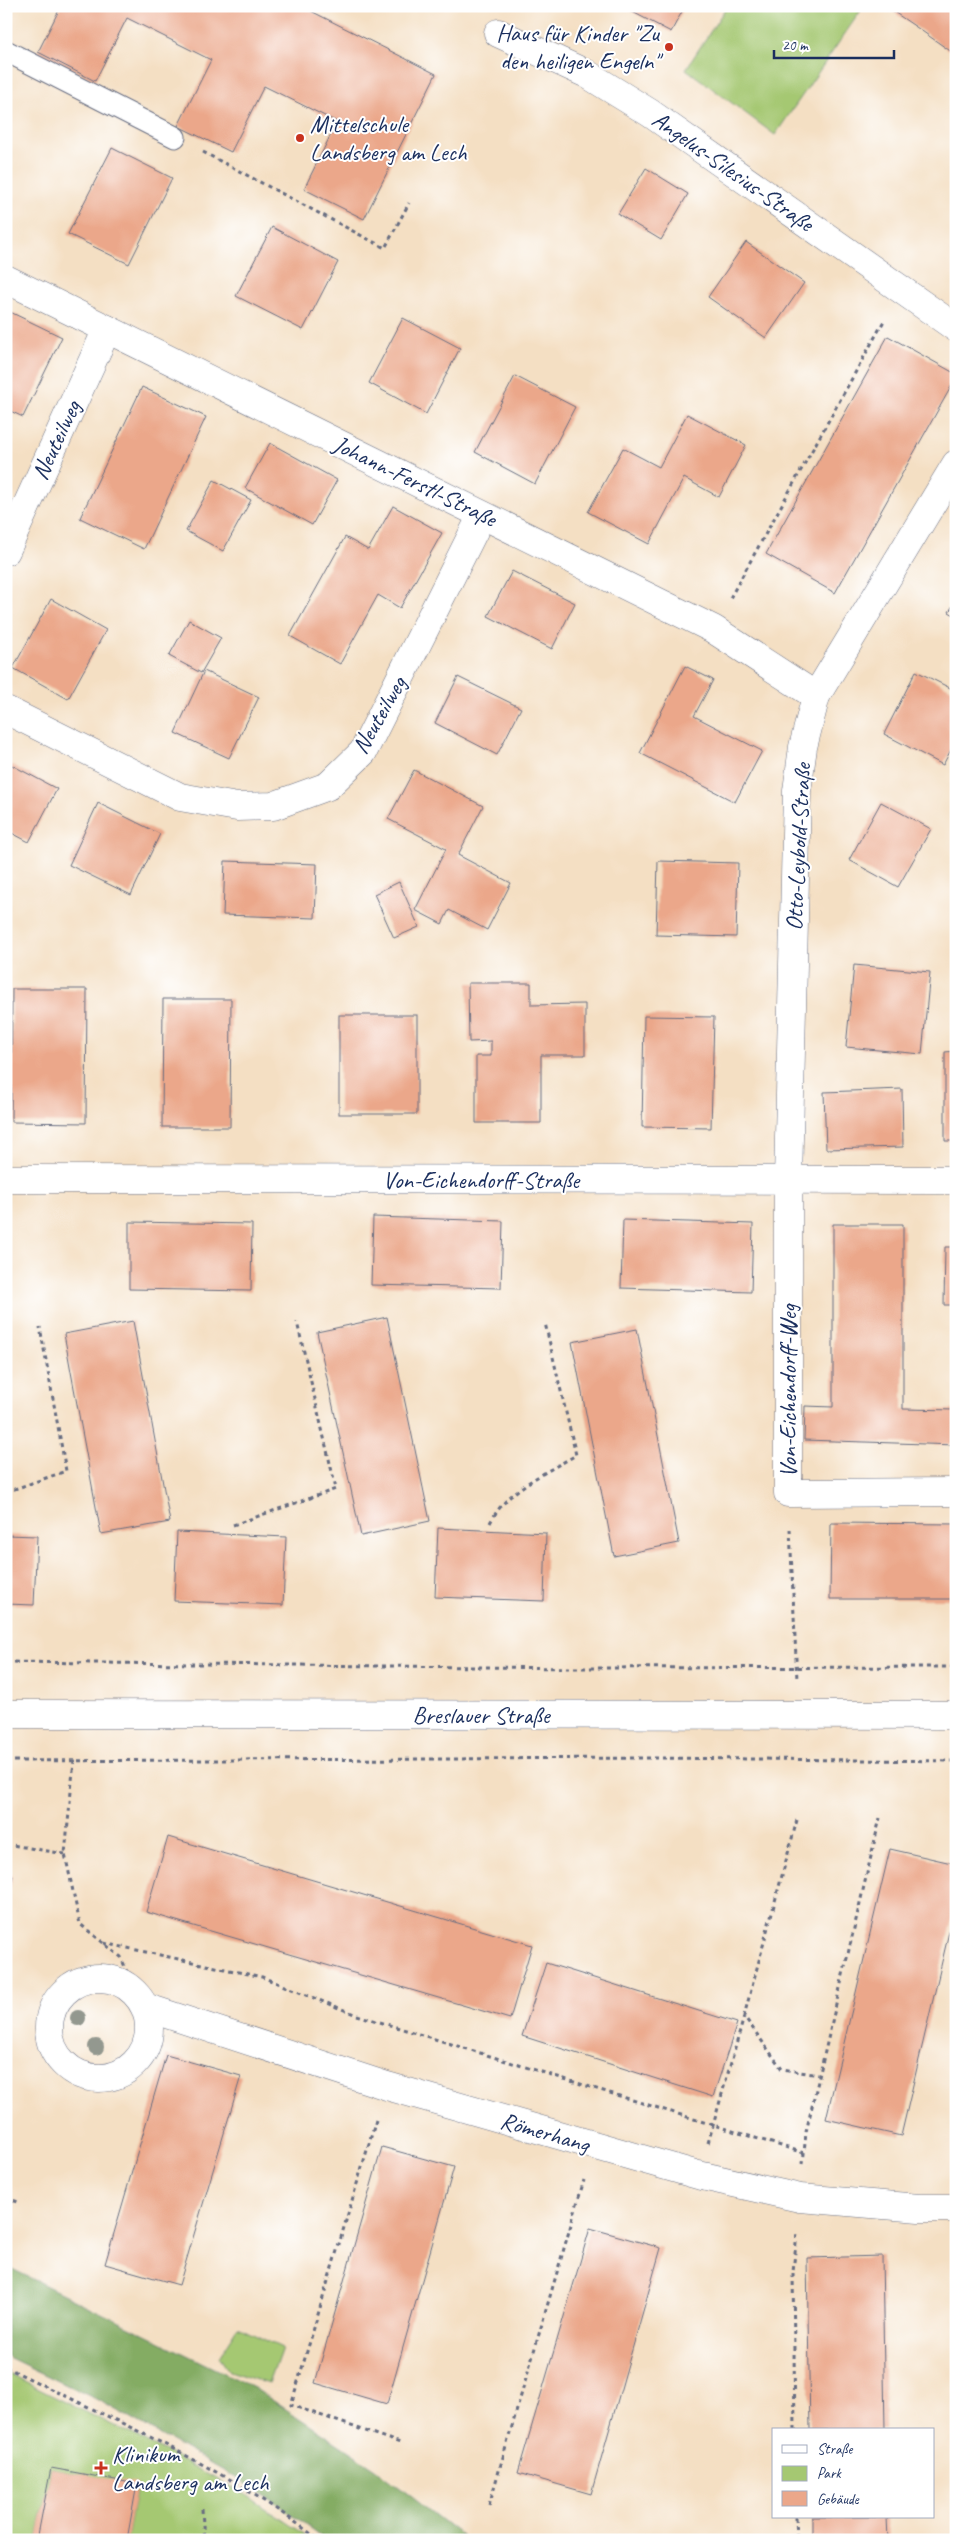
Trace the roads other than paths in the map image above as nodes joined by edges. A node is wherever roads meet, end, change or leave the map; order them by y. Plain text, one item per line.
1 (498, 33) dead end
2 (6, 52) edge
3 (175, 137) road end
4 (6, 279) edge
5 (956, 328) edge
6 (107, 329) junction
7 (956, 464) edge
8 (482, 515) junction
9 (6, 551) edge
10 (816, 696) junction
11 (6, 710) edge
12 (6, 1180) edge
13 (788, 1180) junction
14 (956, 1180) edge
15 (956, 1492) edge
16 (6, 1714) edge
17 (956, 1715) edge
18 (140, 1999) road end
19 (956, 2208) edge

1 - 5 street, Angelus-Silesius-Straße
2 - 3 lane
4 - 6 street, Johann-Ferstl-Straße
6 - 8 street, Johann-Ferstl-Straße
6 - 9 street, Neuteilweg
7 - 10 street, Otto-Leybold-Straße
8 - 10 street, Johann-Ferstl-Straße
8 - 11 street, Neuteilweg
10 - 13 street, Otto-Leybold-Straße
12 - 13 street, Von-Eichendorff-Straße
13 - 14 street, Von-Eichendorff-Straße
13 - 15 street, Von-Eichendorff-Weg
16 - 17 street, Breslauer Straße
18 - 19 street, Römerhang

